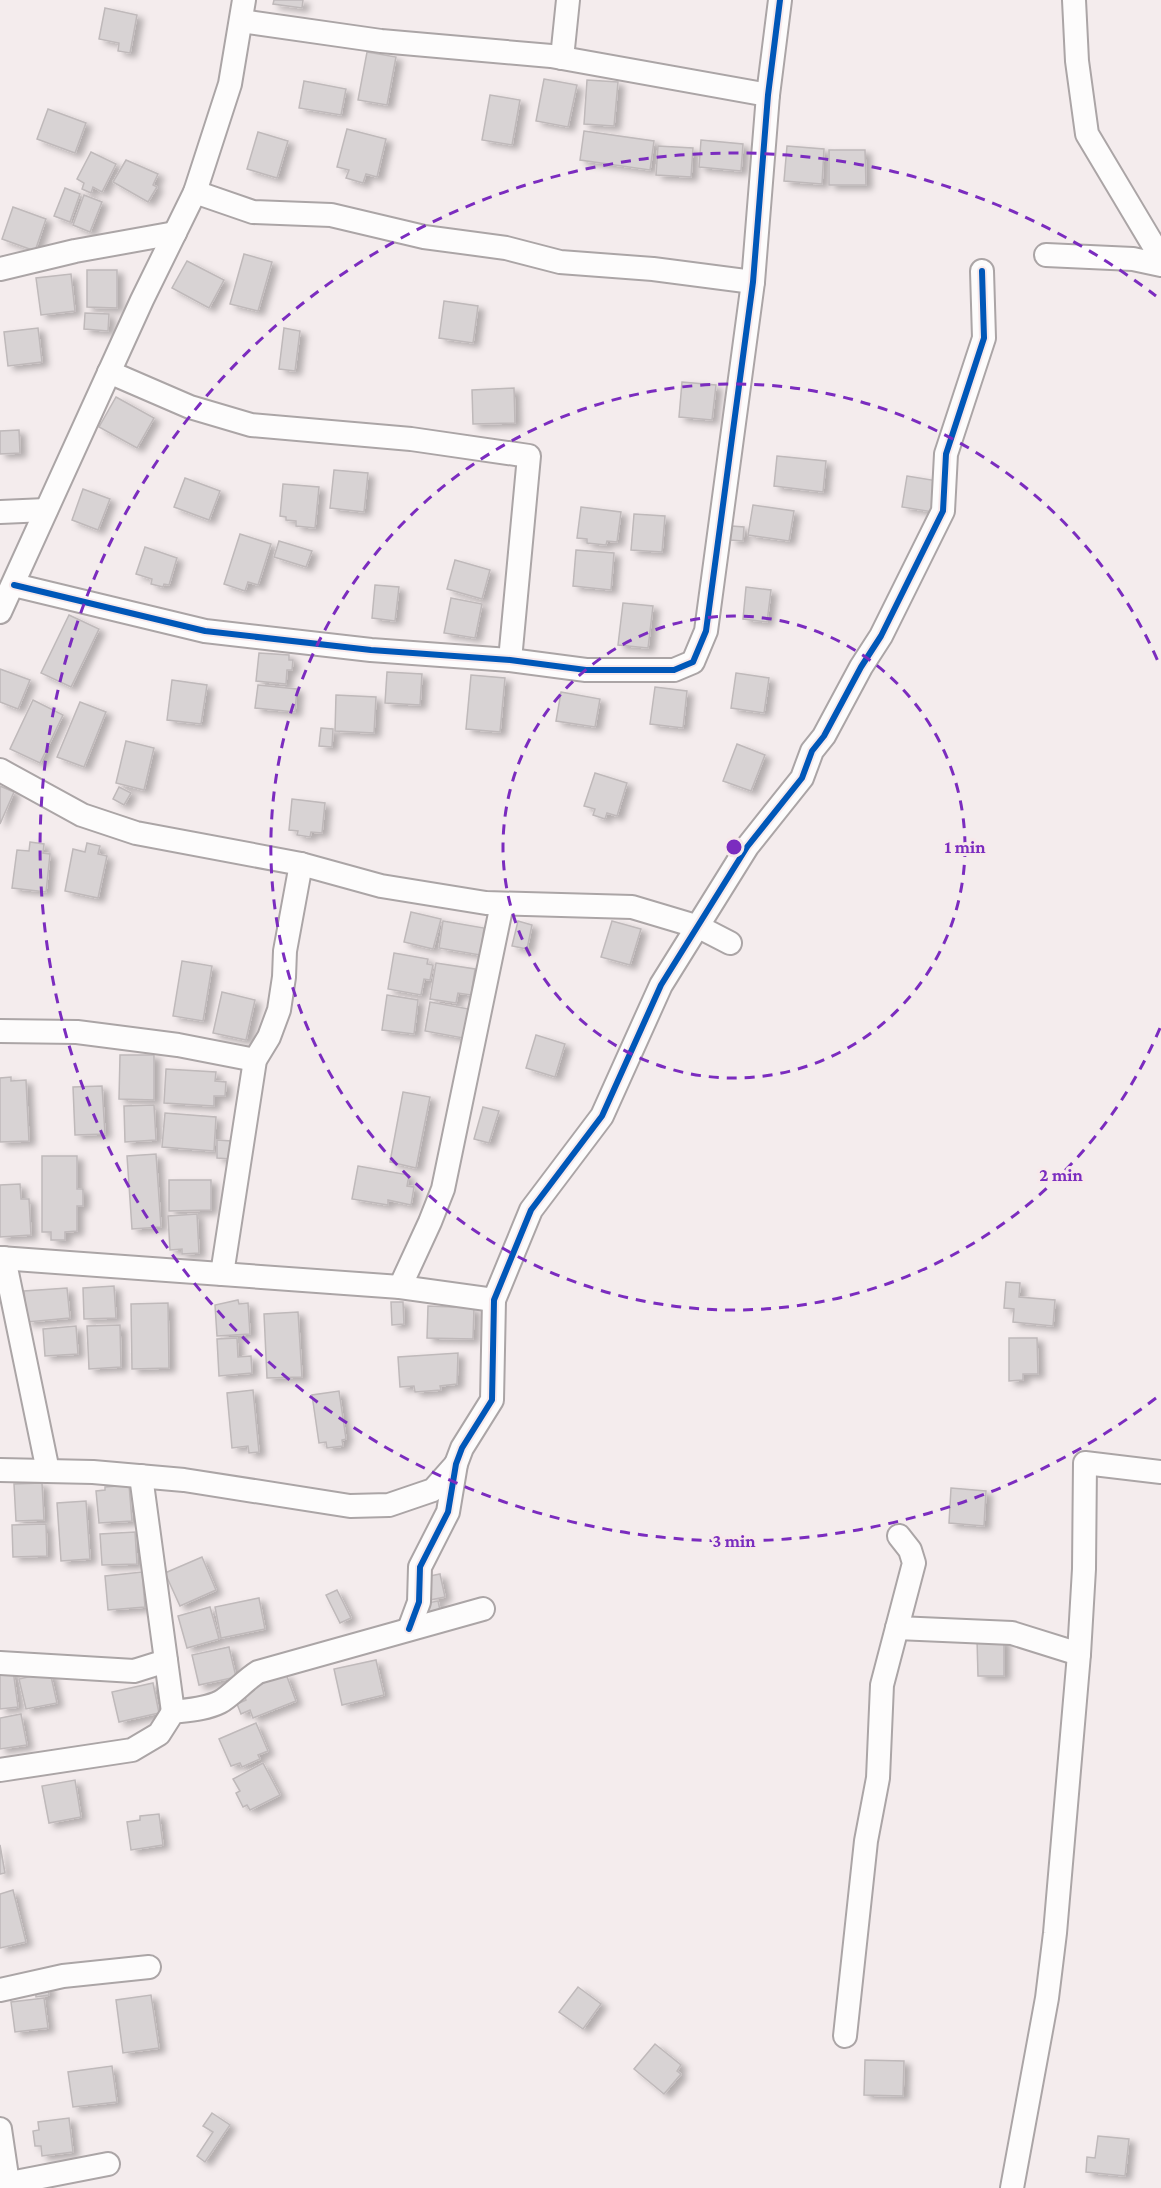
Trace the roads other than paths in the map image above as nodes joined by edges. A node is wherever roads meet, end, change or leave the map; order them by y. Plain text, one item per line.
1 (568, 0) edge
2 (780, 0) edge
3 (1074, 0) edge
4 (243, 10) edge
5 (562, 58) junction
6 (768, 95) junction
7 (195, 192) junction
8 (175, 233) junction
9 (1046, 255) dead end
10 (1161, 258) edge
11 (1161, 265) edge
12 (0, 269) edge
13 (982, 270) dead end
14 (753, 282) junction
15 (109, 372) junction
16 (46, 510) junction
17 (0, 512) edge
18 (14, 585) junction
19 (0, 612) edge
20 (510, 660) junction
21 (0, 770) edge
22 (301, 864) junction
23 (502, 904) junction
24 (699, 927) junction
25 (730, 943) dead end
26 (0, 1031) edge
27 (255, 1060) junction
28 (2, 1258) edge
29 (222, 1274) junction
30 (400, 1287) junction
31 (494, 1300) junction
32 (456, 1464) junction
33 (48, 1471) junction
34 (1161, 1472) edge
35 (0, 1475) edge
36 (141, 1476) junction
37 (899, 1536) dead end
38 (483, 1609) dead end
39 (897, 1628) junction
40 (409, 1629) junction
41 (1079, 1654) junction
42 (166, 1661) junction
43 (0, 1663) edge
44 (173, 1712) junction
45 (0, 1770) edge
46 (149, 1967) dead end
47 (0, 1990) edge
48 (844, 2036) dead end
49 (0, 2129) edge
50 (108, 2164) dead end
51 (4, 2184) edge
52 (1012, 2188) edge

1 - 5 street
2 - 6 street
3 - 10 street
4 - 5 street
4 - 7 street
5 - 6 street
6 - 14 street
7 - 8 street
7 - 14 street
8 - 12 street
8 - 15 street
9 - 11 street
13 - 24 street
14 - 20 street
15 - 16 street
15 - 20 street
16 - 17 street
16 - 18 street
18 - 19 street
18 - 20 street
21 - 22 street
22 - 23 street
22 - 27 street
23 - 24 street
23 - 30 street
24 - 25 street
24 - 31 street
26 - 27 street
27 - 29 street
28 - 29 street
28 - 33 street
29 - 30 street
30 - 31 street
31 - 32 street
32 - 36 street
32 - 40 street
33 - 35 street
33 - 36 street
34 - 41 street
36 - 42 street
37 - 39 street
38 - 40 street
39 - 41 street
39 - 48 street
40 - 44 street
41 - 52 street
42 - 43 street
42 - 44 street
44 - 45 street
46 - 47 street
49 - 51 street
50 - 51 street

